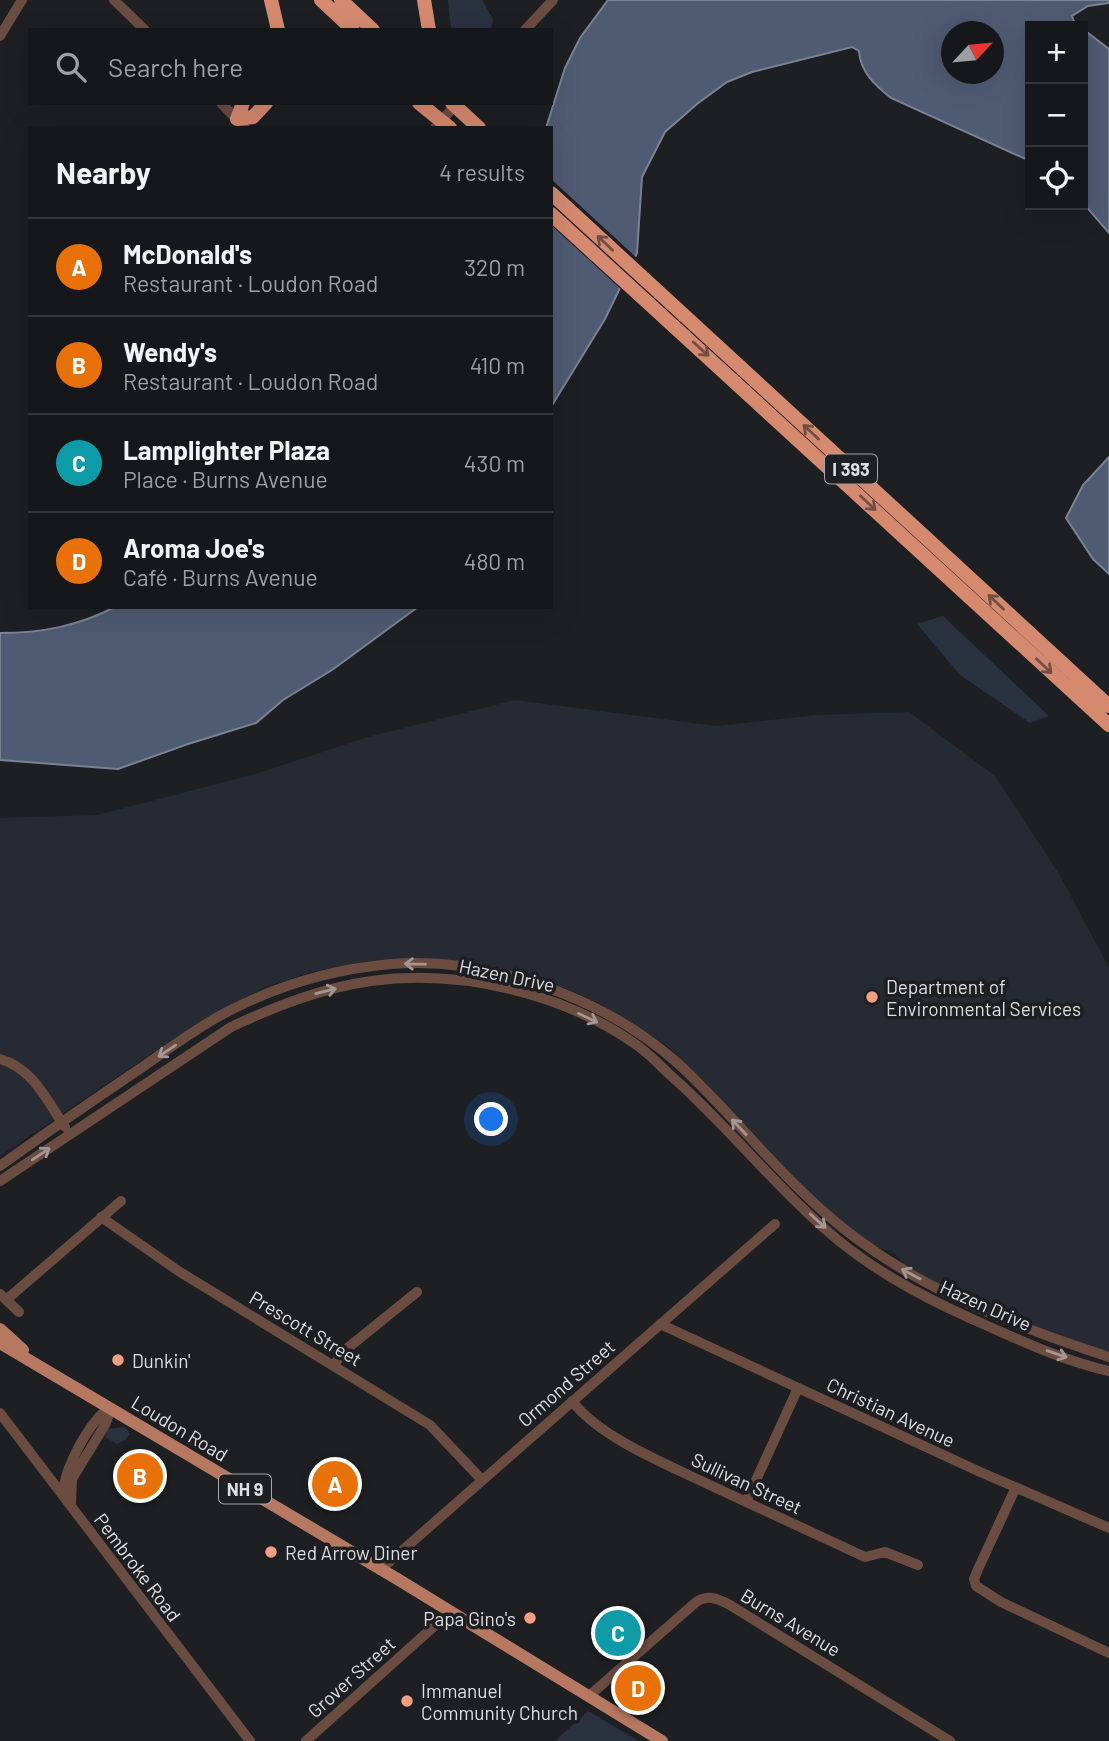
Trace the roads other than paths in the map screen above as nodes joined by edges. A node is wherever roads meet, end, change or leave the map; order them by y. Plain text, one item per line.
1 (22, 0) edge
2 (114, 0) edge
3 (271, 0) edge
4 (321, 0) edge
5 (341, 0) edge
6 (424, 0) edge
7 (553, 0) edge
8 (143, 28) edge
9 (278, 28) edge
10 (352, 28) edge
11 (371, 28) edge
12 (429, 28) edge
13 (528, 28) edge
14 (0, 36) edge
15 (222, 105) edge
16 (242, 105) edge
17 (264, 105) edge
18 (438, 112) edge
19 (462, 119) edge
20 (237, 125) edge
21 (480, 126) edge
22 (553, 195) edge
23 (553, 216) edge
24 (653, 296) junction
25 (1109, 706) edge
26 (1109, 725) edge
27 (0, 1059) edge
28 (62, 1122) junction
29 (70, 1133) junction
30 (0, 1166) edge
31 (0, 1181) edge
32 (121, 1201) dead end
33 (101, 1217) junction
34 (775, 1224) dead end
35 (417, 1292) dead end
36 (3, 1297) edge
37 (19, 1312) dead end
38 (660, 1324) junction
39 (0, 1329) edge
40 (0, 1343) edge
41 (1109, 1357) edge
42 (38, 1364) junction
43 (334, 1365) junction
44 (1109, 1371) edge
45 (798, 1388) junction
46 (572, 1401) junction
47 (111, 1408) junction
48 (0, 1413) edge
49 (482, 1479) junction
50 (1016, 1487) junction
51 (746, 1502) junction
52 (71, 1507) junction
53 (1109, 1528) edge
54 (918, 1565) dead end
55 (380, 1570) junction
56 (450, 1612) junction
57 (1109, 1653) edge
58 (589, 1696) junction
59 (250, 1741) edge
60 (306, 1741) edge
61 (662, 1741) edge
62 (950, 1741) edge

1 - 14 street
2 - 8 street
3 - 9 highway
4 - 10 highway
5 - 11 highway
6 - 12 highway
7 - 13 street
15 - 20 street
16 - 20 highway
17 - 20 highway
18 - 19 highway
18 - 19 highway
19 - 21 highway
24 -> 22 highway, I 393
23 - 24 highway, I 393
25 -> 24 highway, I 393
24 -> 26 highway, I 393
27 - 28 street
28 - 29 street
28 - 30 street, Hazen Drive
41 -> 28 street, Hazen Drive
31 -> 29 street, Hazen Drive
29 -> 44 street, Hazen Drive
32 - 33 street
33 - 36 street
33 - 43 street, Prescott Street
34 - 38 street, Ormond Street
35 - 43 street
36 - 37 street
38 - 45 street, Christian Avenue
38 - 46 street, Ormond Street
39 - 42 main road, Loudon Road / NH 9
40 - 42 main road, Loudon Road / NH 9
42 - 47 main road, Loudon Road / NH 9
43 - 49 street, Prescott Street
45 - 50 street, Christian Avenue
45 - 51 street
46 - 49 street, Ormond Street
46 - 51 street, Sullivan Street
47 - 52 street
47 - 55 main road, Loudon Road / NH 9
48 - 52 street, Pembroke Road
49 - 55 street, Ormond Street
50 - 53 street, Christian Avenue
50 - 57 street
51 - 54 street, Sullivan Street
52 - 59 street, Pembroke Road
55 - 56 main road, Loudon Road / NH 9
56 - 58 main road, Loudon Road / NH 9
56 - 60 street, Grover Street
58 - 61 main road, Loudon Road / NH 9
58 - 62 street, Burns Avenue

